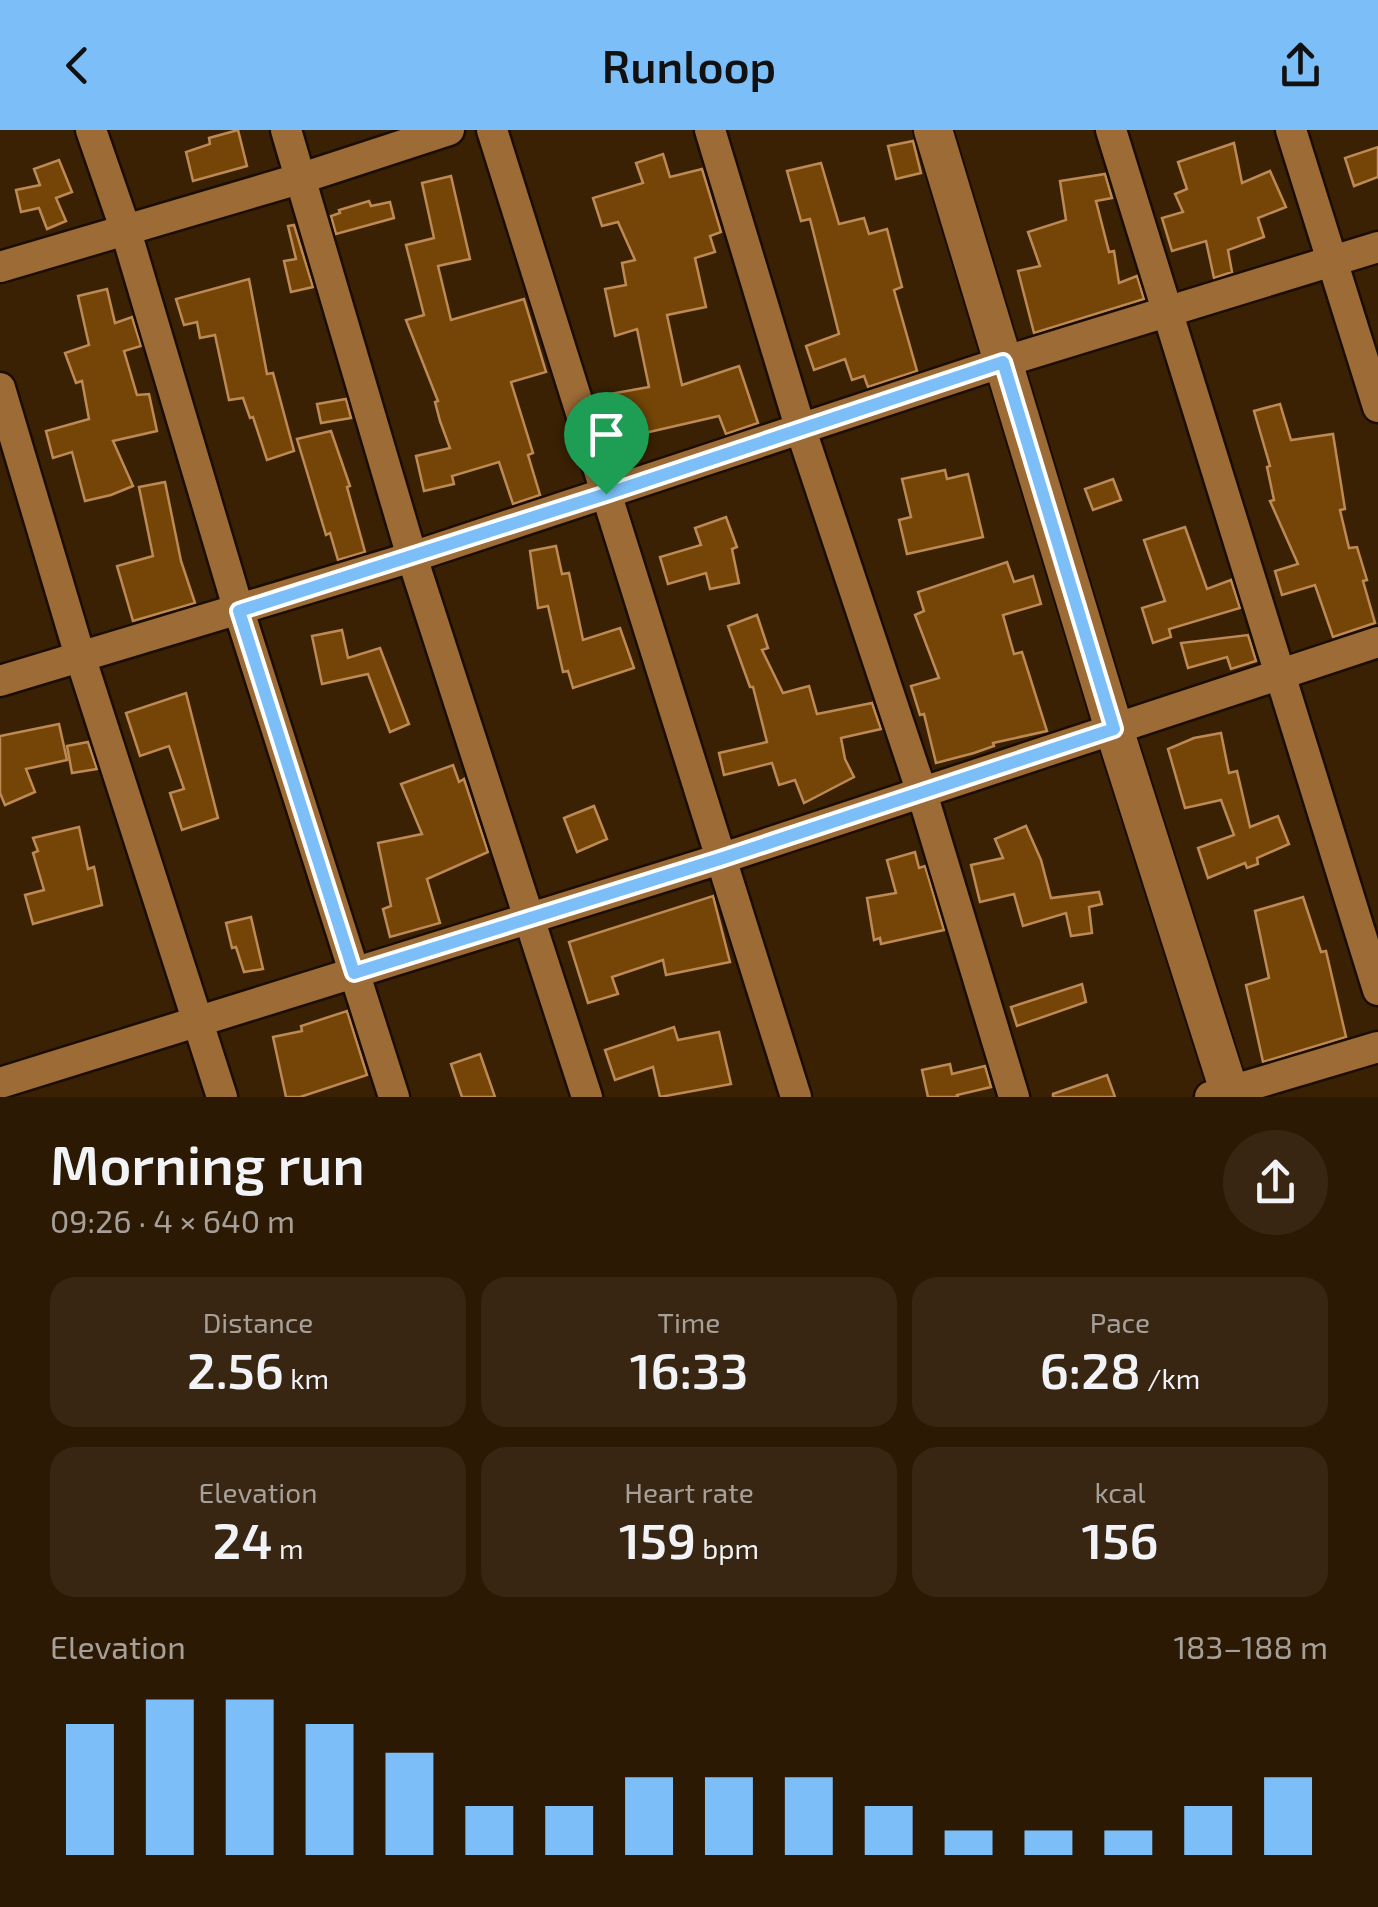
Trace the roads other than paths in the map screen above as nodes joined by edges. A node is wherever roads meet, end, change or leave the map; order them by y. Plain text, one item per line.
1 (91, 130) edge
2 (286, 130) edge
3 (450, 130) edge
4 (492, 130) edge
5 (710, 130) edge
6 (932, 130) edge
7 (1110, 130) edge
8 (1291, 130) edge
9 (302, 178) junction
10 (125, 228) junction
11 (1378, 247) edge
12 (1332, 262) junction
13 (0, 267) edge
14 (1168, 311) junction
15 (1003, 362) junction
16 (0, 388) edge
17 (1378, 408) edge
18 (800, 428) junction
19 (606, 494) junction
20 (412, 557) junction
21 (239, 611) junction
22 (1378, 642) edge
23 (80, 656) junction
24 (1280, 672) junction
25 (0, 680) edge
26 (1114, 729) junction
27 (922, 793) junction
28 (720, 859) junction
29 (528, 917) junction
30 (354, 973) junction
31 (1378, 990) edge
32 (197, 1024) junction
33 (1378, 1047) edge
34 (0, 1083) edge
35 (1224, 1095) edge
36 (222, 1097) edge
37 (394, 1097) edge
38 (587, 1097) edge
39 (796, 1097) edge
40 (1014, 1097) edge

1 - 10 street
2 - 9 street
3 - 9 street
4 - 19 street
5 - 18 street
6 - 15 street
7 - 14 street
8 - 12 street
9 - 10 street
9 - 20 street
10 - 13 street
10 - 21 street
11 - 12 street
12 - 14 street
12 - 17 street
14 - 15 street
14 - 24 street
15 - 18 street
15 - 26 street
16 - 23 street
18 - 19 street
18 - 27 street
19 - 20 street
19 - 28 street
20 - 21 street
20 - 29 street
21 - 23 street
21 - 30 street
22 - 24 street
23 - 25 street
23 - 32 street
24 - 26 street
24 - 31 street
26 - 27 street
26 - 35 street
27 - 28 street
27 - 40 street
28 - 29 street
28 - 39 street
29 - 30 street
29 - 38 street
30 - 32 street
30 - 37 street
32 - 34 street
32 - 36 street
33 - 35 street

